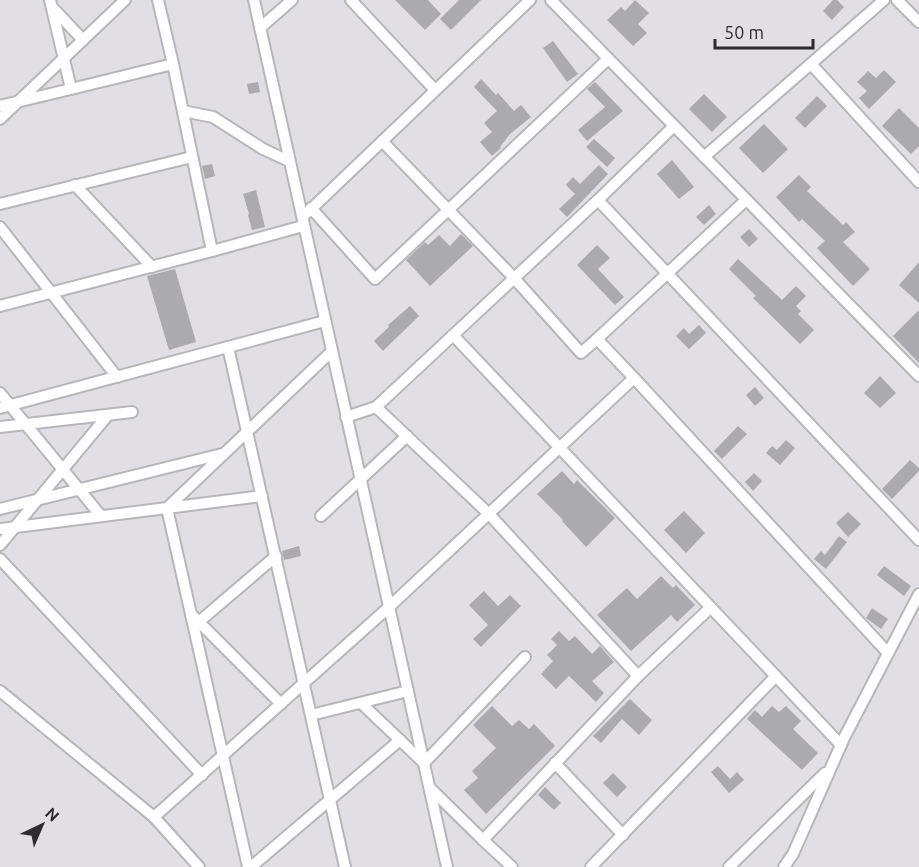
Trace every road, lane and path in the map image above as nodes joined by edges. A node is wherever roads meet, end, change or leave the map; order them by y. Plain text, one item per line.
1 (125, 0) edge
2 (158, 0) edge
3 (254, 0) edge
4 (291, 0) edge
5 (351, 0) edge
6 (530, 0) edge
7 (551, 0) edge
8 (884, 0) edge
9 (897, 0) edge
10 (49, 2) edge
11 (919, 22) edge
12 (260, 28) junction
13 (83, 40) junction
14 (64, 58) junction
15 (608, 59) junction
16 (173, 64) junction
17 (811, 64) junction
18 (71, 89) junction
19 (435, 90) junction
20 (20, 101) junction
21 (3, 105) edge
22 (183, 111) junction
23 (0, 119) edge
24 (674, 126) junction
25 (382, 141) junction
26 (192, 157) junction
27 (704, 157) junction
28 (289, 161) junction
29 (919, 182) edge
30 (75, 185) junction
31 (598, 200) junction
32 (746, 200) junction
33 (0, 204) edge
34 (311, 208) junction
35 (449, 209) junction
36 (302, 222) junction
37 (0, 227) edge
38 (212, 251) junction
39 (152, 267) junction
40 (666, 274) junction
41 (514, 278) junction
42 (51, 293) junction
43 (0, 306) edge
44 (324, 321) junction
45 (453, 335) junction
46 (597, 339) junction
47 (228, 347) junction
48 (332, 352) junction
49 (919, 376) edge
50 (117, 377) junction
51 (634, 378) junction
52 (0, 393) edge
53 (5, 407) edge
54 (376, 407) junction
55 (132, 412) dead end
56 (108, 415) junction
57 (346, 417) junction
58 (25, 424) junction
59 (0, 427) edge
60 (248, 431) junction
61 (407, 436) junction
62 (560, 447) junction
63 (222, 454) junction
64 (63, 470) junction
65 (360, 480) junction
66 (79, 489) junction
67 (262, 496) junction
68 (39, 499) junction
69 (167, 508) junction
70 (0, 509) edge
71 (489, 514) junction
72 (101, 516) junction
73 (321, 516) dead end
74 (17, 527) junction
75 (0, 529) edge
76 (919, 540) edge
77 (0, 545) edge
78 (276, 556) junction
79 (0, 559) edge
80 (919, 594) edge
81 (389, 607) junction
82 (710, 608) junction
83 (195, 621) junction
84 (888, 653) junction
85 (525, 657) dead end
86 (638, 676) junction
87 (776, 676) junction
88 (304, 683) junction
89 (0, 691) edge
90 (408, 691) junction
91 (361, 703) junction
92 (280, 704) junction
93 (311, 715) junction
94 (400, 740) junction
95 (841, 745) junction
96 (223, 756) junction
97 (424, 763) junction
98 (555, 763) junction
99 (831, 767) junction
100 (202, 775) junction
101 (430, 788) junction
102 (330, 799) junction
103 (154, 817) junction
104 (623, 835) junction
105 (483, 840) junction
106 (199, 867) edge
107 (249, 867) edge
108 (345, 867) edge
109 (447, 867) edge
110 (512, 867) edge
111 (591, 867) edge
112 (729, 867) edge
113 (784, 867) edge

1 - 13 street
2 - 16 street
3 - 12 street
4 - 12 street
5 - 19 street
6 - 19 street
7 - 15 street
8 - 17 street
9 - 11 street
10 - 13 street
10 - 14 street
12 - 28 street
13 - 14 street
14 - 18 street
14 - 20 street
15 - 24 street
15 - 35 street
16 - 18 street
16 - 22 street
17 - 27 street
17 - 29 street
18 - 20 street
19 - 25 street
20 - 21 street
21 - 23 street
22 - 26 street
22 - 28 street
24 - 27 street
24 - 31 street
25 - 34 street
25 - 35 street
26 - 30 street
26 - 38 street
27 - 32 street
28 - 36 street
30 - 33 street
30 - 39 street
31 - 40 street
31 - 41 street
32 - 40 street
32 - 49 street
34 - 35 street
34 - 36 street
35 - 41 street
36 - 38 street
36 - 44 street
37 - 42 street
38 - 39 street
39 - 42 street
40 - 46 street
40 - 76 street
41 - 45 street
41 - 46 street
42 - 43 street
42 - 50 street
44 - 47 street
44 - 48 street
45 - 54 street
45 - 62 street
46 - 51 street
47 - 50 street
47 - 60 street
48 - 57 street
48 - 60 street
50 - 53 street
51 - 62 street
51 - 84 street
52 - 53 street
53 - 58 street
54 - 57 street
54 - 61 street
55 - 56 street
56 - 58 street
56 - 64 street
57 - 65 street
58 - 59 street
58 - 64 street
60 - 63 street
60 - 67 street
61 - 65 street
61 - 71 street
62 - 71 street
62 - 82 street
63 - 66 street
63 - 69 street
64 - 66 street
64 - 68 street
65 - 73 street
65 - 81 street
66 - 68 street
66 - 72 street
67 - 69 street
67 - 78 street
68 - 70 street
68 - 74 street
69 - 72 street
69 - 83 street
71 - 81 street
71 - 86 street
72 - 74 street
74 - 75 street
74 - 77 street
78 - 83 street
78 - 88 street
79 - 100 street
80 - 84 street
81 - 88 street
81 - 90 street
82 - 86 street
82 - 87 street
83 - 92 street
83 - 96 street
84 - 95 street
85 - 97 street
86 - 98 street
87 - 95 street
87 - 104 street
88 - 92 street
88 - 93 street
89 - 103 street
90 - 91 street
90 - 97 street
91 - 93 street
91 - 94 street
92 - 96 street
93 - 102 street
94 - 97 street
94 - 102 street
95 - 99 street
96 - 100 street
96 - 107 street
97 - 101 street
98 - 104 street
98 - 105 street
99 - 112 street
99 - 113 street
100 - 103 street
101 - 105 street
101 - 109 street
102 - 107 street
102 - 108 street
103 - 106 street
104 - 111 street
105 - 110 street

